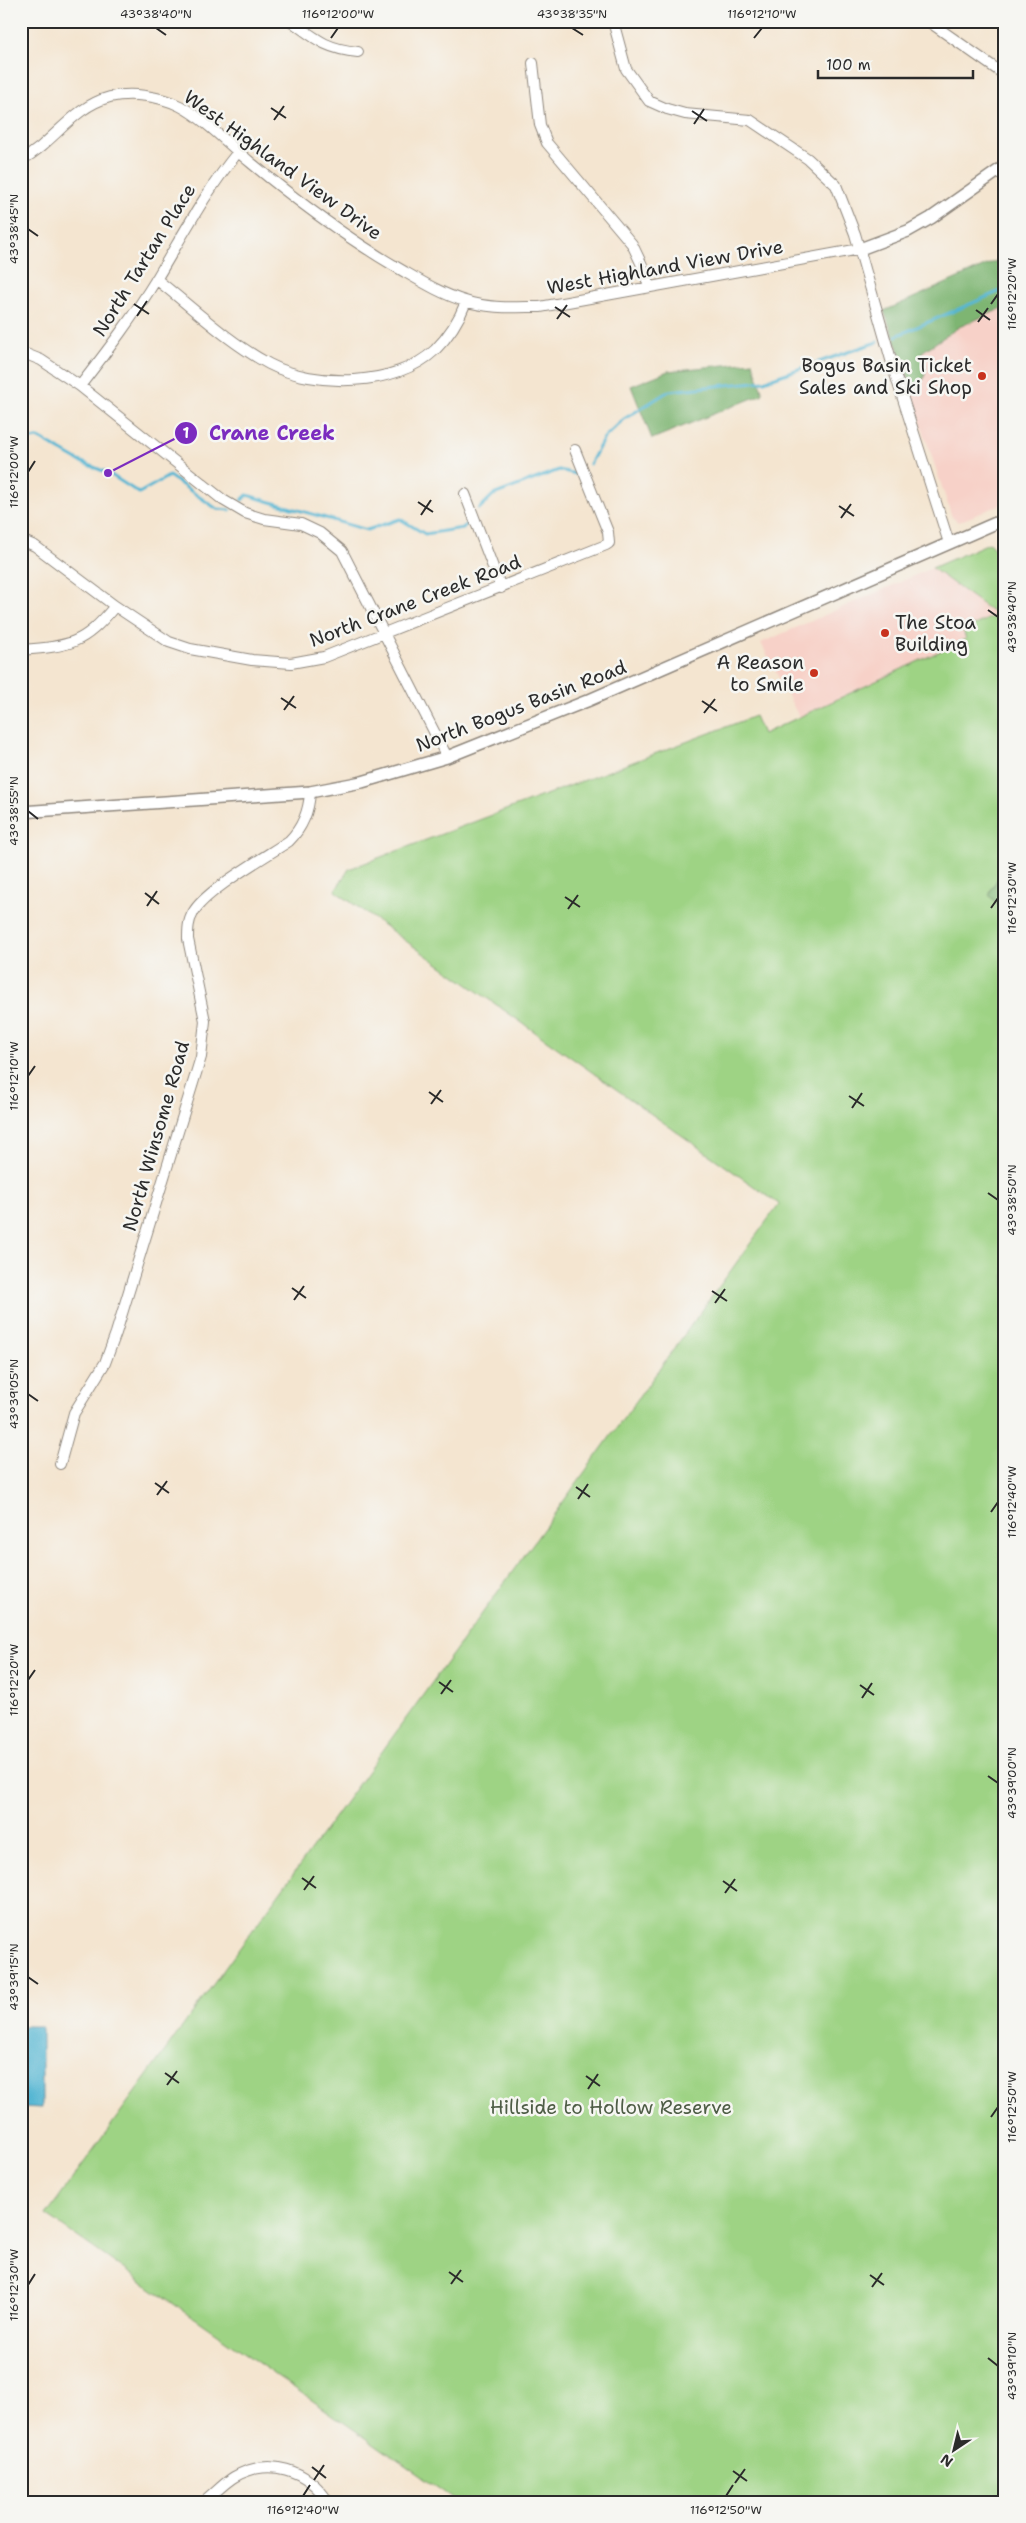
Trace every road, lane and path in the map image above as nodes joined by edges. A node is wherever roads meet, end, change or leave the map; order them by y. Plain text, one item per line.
1 (291, 21) edge
2 (613, 21) edge
3 (928, 21) edge
4 (358, 52) dead end
5 (533, 63) dead end
6 (1005, 76) edge
7 (238, 152) junction
8 (21, 160) edge
9 (1005, 166) edge
10 (860, 249) junction
11 (156, 279) junction
12 (650, 287) junction
13 (466, 302) junction
14 (21, 352) edge
15 (80, 386) junction
16 (575, 450) dead end
17 (465, 494) dead end
18 (1005, 519) edge
19 (21, 540) edge
20 (949, 543) junction
21 (500, 588) junction
22 (115, 606) junction
23 (384, 634) junction
24 (21, 650) edge
25 (447, 757) junction
26 (310, 792) junction
27 (21, 812) edge
28 (60, 1464) dead end
29 (204, 2502) edge
30 (328, 2502) edge

1 - 4 street
2 - 10 street
3 - 6 street
5 - 12 street
7 - 8 street, West Highland View Drive
7 - 11 street, North Tartan Place
7 - 13 street, West Highland View Drive
9 - 10 street
10 - 12 street, West Highland View Drive
10 - 20 street
11 - 13 street
11 - 15 street, North Tartan Place
12 - 13 street, West Highland View Drive
14 - 15 street
15 - 23 street
16 - 21 street, North Crane Creek Road
17 - 21 street
18 - 20 street, North Bogus Basin Road
19 - 22 street, North Crane Creek Road
20 - 25 street, North Bogus Basin Road
21 - 23 street, North Crane Creek Road
22 - 23 street, North Crane Creek Road
22 - 24 street
23 - 25 street
25 - 26 street, North Bogus Basin Road
26 - 27 street, North Bogus Basin Road
26 - 28 street, North Winsome Road
29 - 30 street

